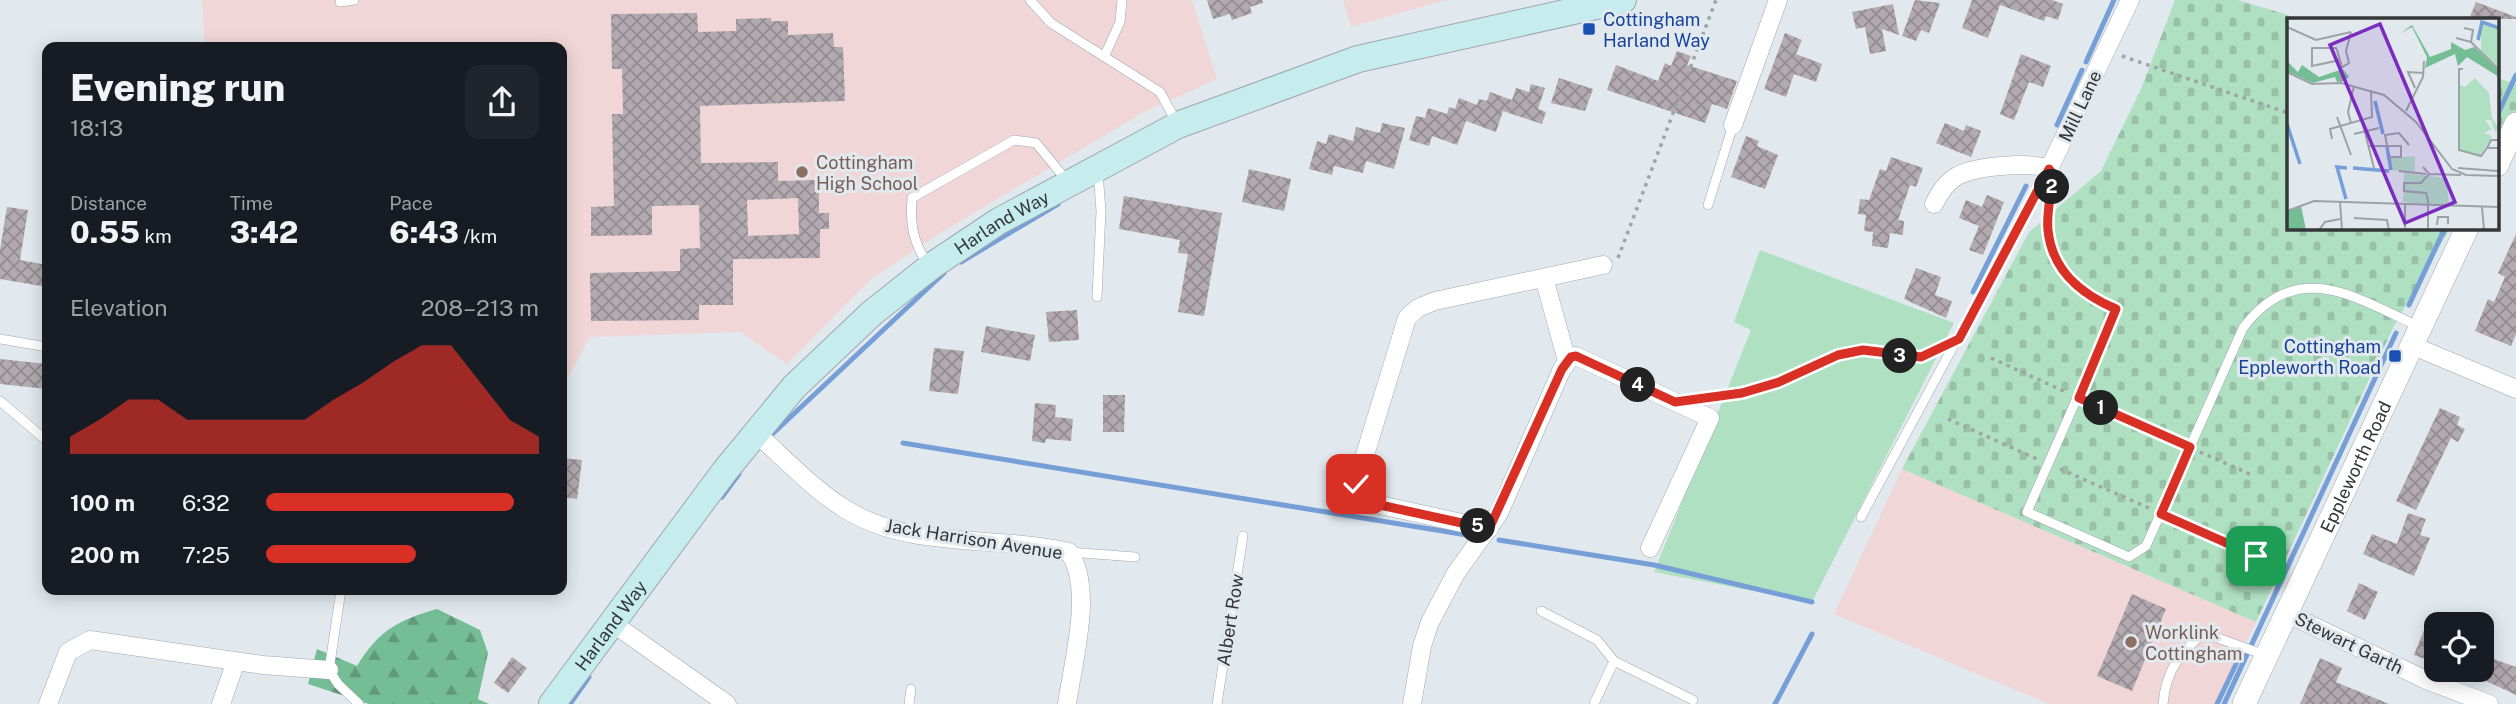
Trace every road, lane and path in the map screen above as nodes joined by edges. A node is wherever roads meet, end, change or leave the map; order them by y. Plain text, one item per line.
1 (354, 0) edge
2 (1122, 0) edge
3 (1623, 0) edge
4 (1716, 0) edge
5 (1778, 0) edge
6 (2130, 0) edge
7 (340, 2) dead end
8 (1034, 2) edge
9 (2106, 51) junction
10 (1104, 57) junction
11 (2287, 114) edge
12 (2516, 124) edge
13 (1178, 125) junction
14 (1733, 125) joint
15 (2498, 162) edge
16 (1098, 167) junction
17 (2049, 169) junction
18 (1069, 182) junction
19 (1934, 204) dead end
20 (1708, 205) dead end
21 (2467, 229) edge
22 (1603, 265) joint
23 (930, 267) junction
24 (1544, 278) junction
25 (1097, 297) dead end
26 (2416, 336) junction
27 (0, 339) edge
28 (1959, 339) junction
29 (42, 346) edge
30 (1991, 358) dead end
31 (1567, 361) junction
32 (2516, 389) edge
33 (2079, 398) junction
34 (0, 401) edge
35 (1675, 402) junction
36 (1948, 419) dead end
37 (756, 433) junction
38 (42, 437) edge
39 (2190, 447) junction
40 (2049, 464) junction
41 (2252, 475) dead end
42 (2161, 514) junction
43 (1861, 517) dead end
44 (1489, 529) junction
45 (1243, 536) dead end
46 (1650, 548) dead end
47 (1069, 552) junction
48 (2256, 556) dead end
49 (1135, 557) dead end
50 (340, 595) edge
51 (1541, 611) dead end
52 (2286, 613) junction
53 (611, 622) junction
54 (2267, 655) junction
55 (236, 661) junction
56 (1614, 661) junction
57 (329, 670) junction
58 (911, 689) dead end
59 (1693, 700) dead end
60 (48, 704) edge
61 (221, 704) edge
62 (359, 704) edge
63 (552, 704) edge
64 (727, 704) edge
65 (909, 704) edge
66 (1067, 704) edge
67 (1217, 704) edge
68 (1412, 704) edge
69 (1594, 704) edge
70 (2163, 704) edge
71 (2244, 704) edge
72 (2489, 704) edge

1 - 7 lane
2 - 10 lane
3 - 13 main road, Harland Way
4 - 22 path
5 - 14 street
6 - 9 street, Mill Lane
8 - 10 lane
9 - 11 path
9 - 17 street, Mill Lane
10 - 13 lane
12 - 15 street
13 - 16 main road, Harland Way
14 - 20 lane
16 - 18 main road, Harland Way
16 - 25 lane
17 - 19 street
17 - 28 lane
17 - 33 lane
18 - 23 main road, Harland Way
18 - 23 lane
21 - 26 street, Eppleworth Road
22 - 24 street
23 - 37 main road, Harland Way
24 - 31 street
24 - 44 street
26 - 32 street
26 - 39 lane
26 - 52 street, Eppleworth Road
27 - 29 lane
28 - 35 path
28 - 43 lane
30 - 33 path
31 - 35 street
31 - 44 street
33 - 39 path
33 - 40 lane
34 - 38 lane
35 - 46 street
36 - 40 path
37 - 47 street, Jack Harrison Avenue
37 - 53 main road, Harland Way
39 - 41 path
39 - 42 lane
40 - 42 path
40 - 42 lane
42 - 48 path
44 - 68 street
45 - 67 lane, Albert Row
47 - 49 lane
47 - 66 street, Jack Harrison Avenue
50 - 57 lane
51 - 56 lane
52 - 54 street, Eppleworth Road
52 - 72 street, Stewart Garth
53 - 63 main road, Harland Way
53 - 64 street
54 - 70 lane
54 - 71 street, Eppleworth Road
55 - 57 street
55 - 60 street
55 - 61 street
56 - 59 lane
56 - 69 lane
57 - 62 lane
58 - 65 lane

